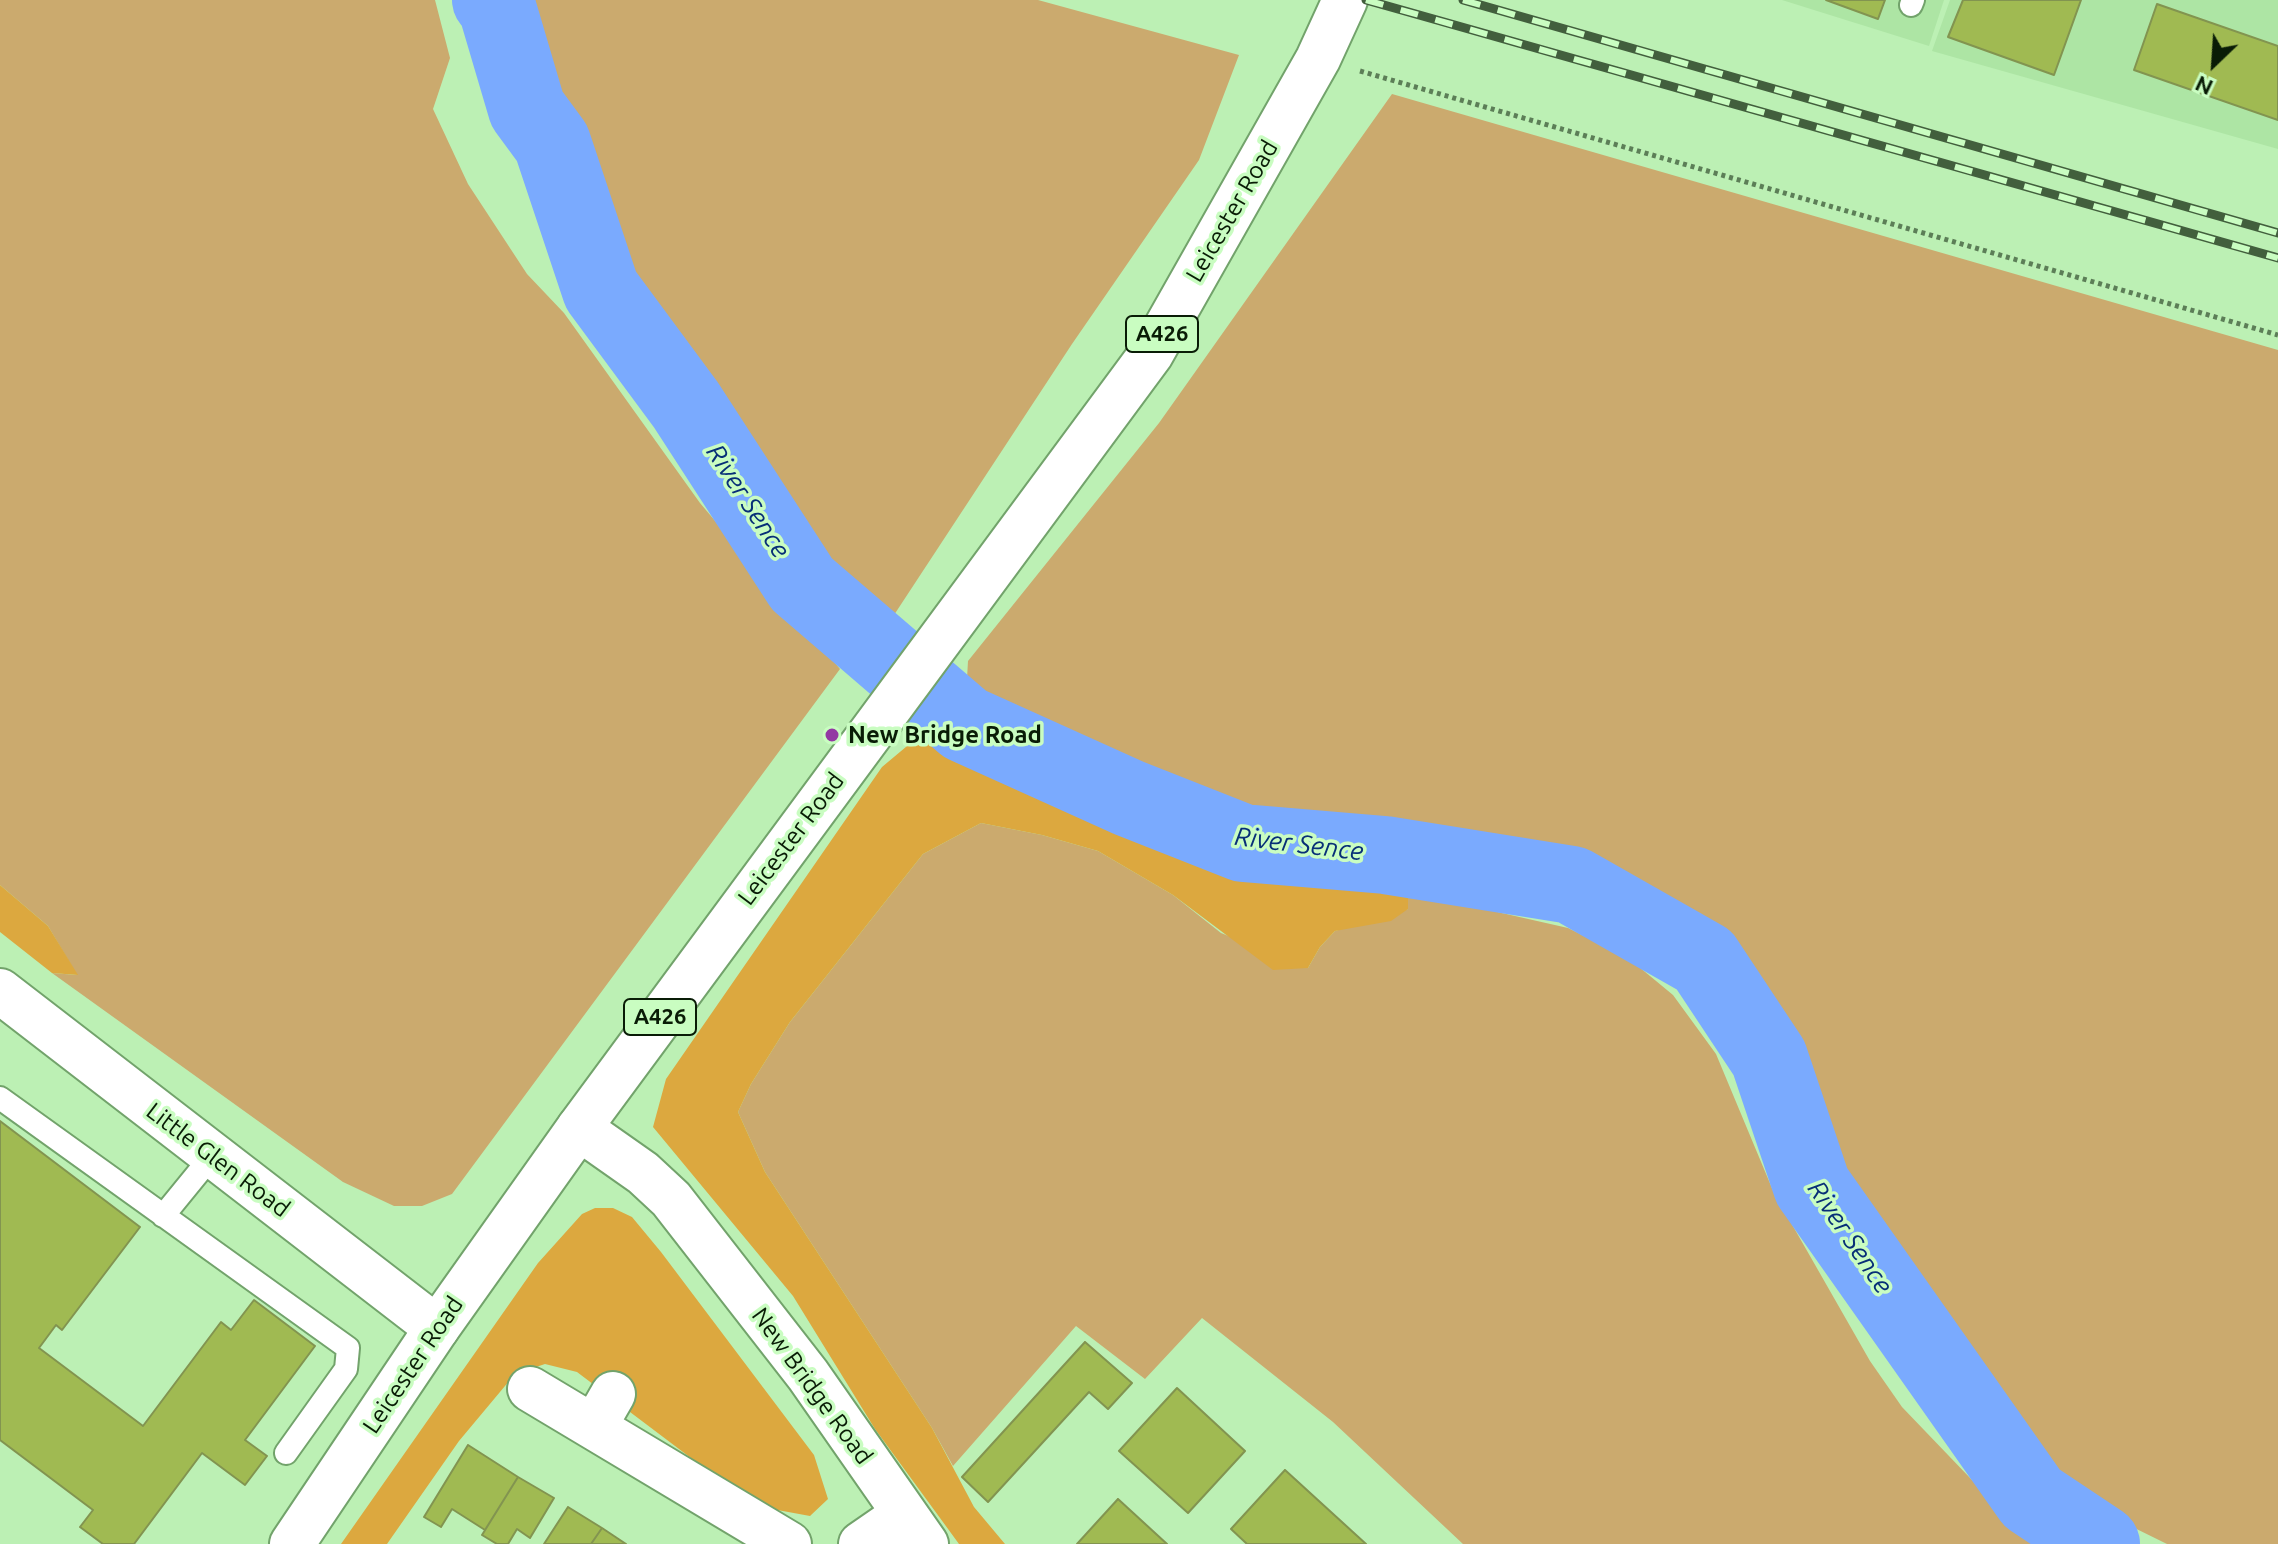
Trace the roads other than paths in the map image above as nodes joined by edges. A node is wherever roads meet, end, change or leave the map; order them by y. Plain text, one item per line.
1 (1345, 0) edge
2 (0, 991) edge
3 (0, 1098) edge
4 (579, 1128) junction
5 (212, 1156) junction
6 (163, 1216) junction
7 (437, 1328) junction
8 (530, 1389) dead end
9 (286, 1453) dead end
10 (914, 1530) edge
11 (292, 1544) edge
12 (789, 1544) edge
13 (861, 1544) edge

1 - 4 main road, Leicester Road / A426
2 - 5 main road, Little Glen Road
3 - 6 lane
4 - 7 main road, Leicester Road / A426
4 - 10 main road, New Bridge Road
5 - 6 lane
5 - 7 main road, Little Glen Road
6 - 9 lane
7 - 11 main road, Leicester Road / A426
8 - 12 main road
10 - 13 main road, New Bridge Road

